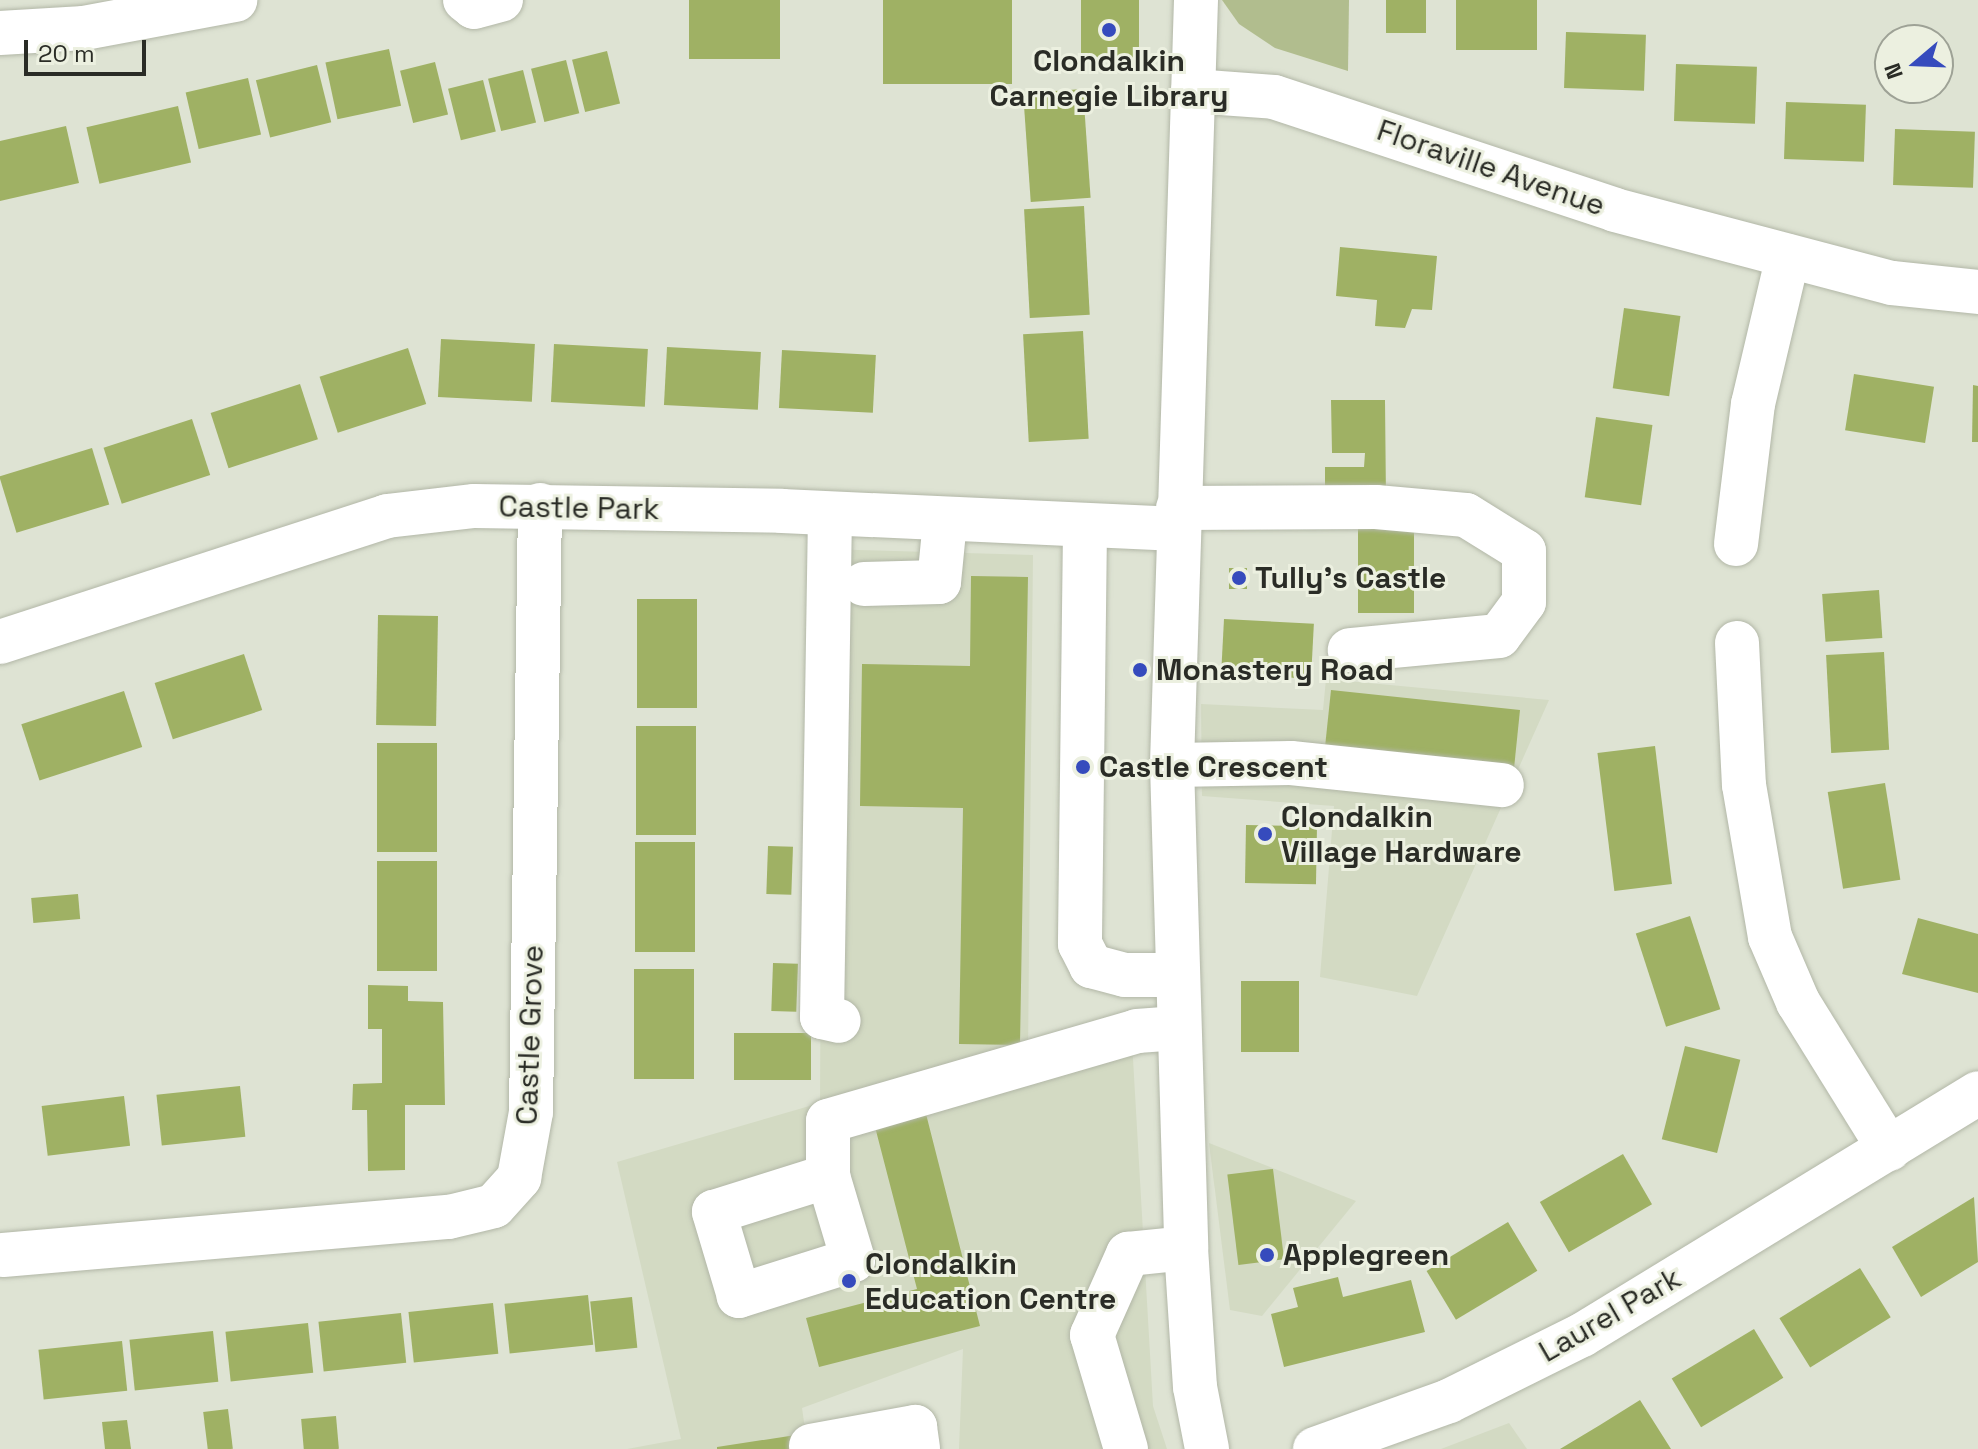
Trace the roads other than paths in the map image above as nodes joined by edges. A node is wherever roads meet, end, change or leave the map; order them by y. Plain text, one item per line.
1 (235, 0) edge
2 (465, 0) edge
3 (501, 0) edge
4 (1196, 0) edge
5 (0, 33) edge
6 (1193, 91) junction
7 (1788, 256) junction
8 (1978, 292) edge
9 (540, 505) junction
10 (830, 514) junction
11 (1178, 518) junction
12 (945, 521) junction
13 (1085, 529) junction
14 (1736, 544) dead end
15 (864, 584) dead end
16 (0, 642) edge
17 (1737, 643) dead end
18 (1350, 650) dead end
19 (1172, 765) junction
20 (1502, 785) dead end
21 (1177, 975) junction
22 (839, 1021) dead end
23 (1178, 1028) junction
24 (1978, 1093) edge
25 (1889, 1149) junction
26 (828, 1176) dead end
27 (1186, 1248) junction
28 (3, 1255) dead end
29 (1369, 1440) edge
30 (811, 1446) dead end
31 (918, 1449) edge
32 (1126, 1449) edge
33 (1207, 1449) edge
34 (1315, 1449) edge

1 - 5 street
2 - 3 street
4 - 6 street
6 - 7 street, Floraville Avenue
6 - 11 street
7 - 8 street, Floraville Avenue
7 - 14 street
9 - 10 street, Castle Park
9 - 16 street, Castle Park
9 - 28 street, Castle Grove
10 - 12 street, Castle Park
10 - 22 street
11 - 13 street, Castle Park
11 - 18 street, Castle Park
11 - 19 street
12 - 13 street, Castle Park
12 - 15 street
13 - 21 street
17 - 25 street
19 - 20 street
19 - 21 street
21 - 23 street
23 - 26 street
23 - 27 street
24 - 25 street, Laurel Park
25 - 29 street, Laurel Park
27 - 32 street
27 - 33 street
29 - 34 street, Laurel Park
30 - 31 street

